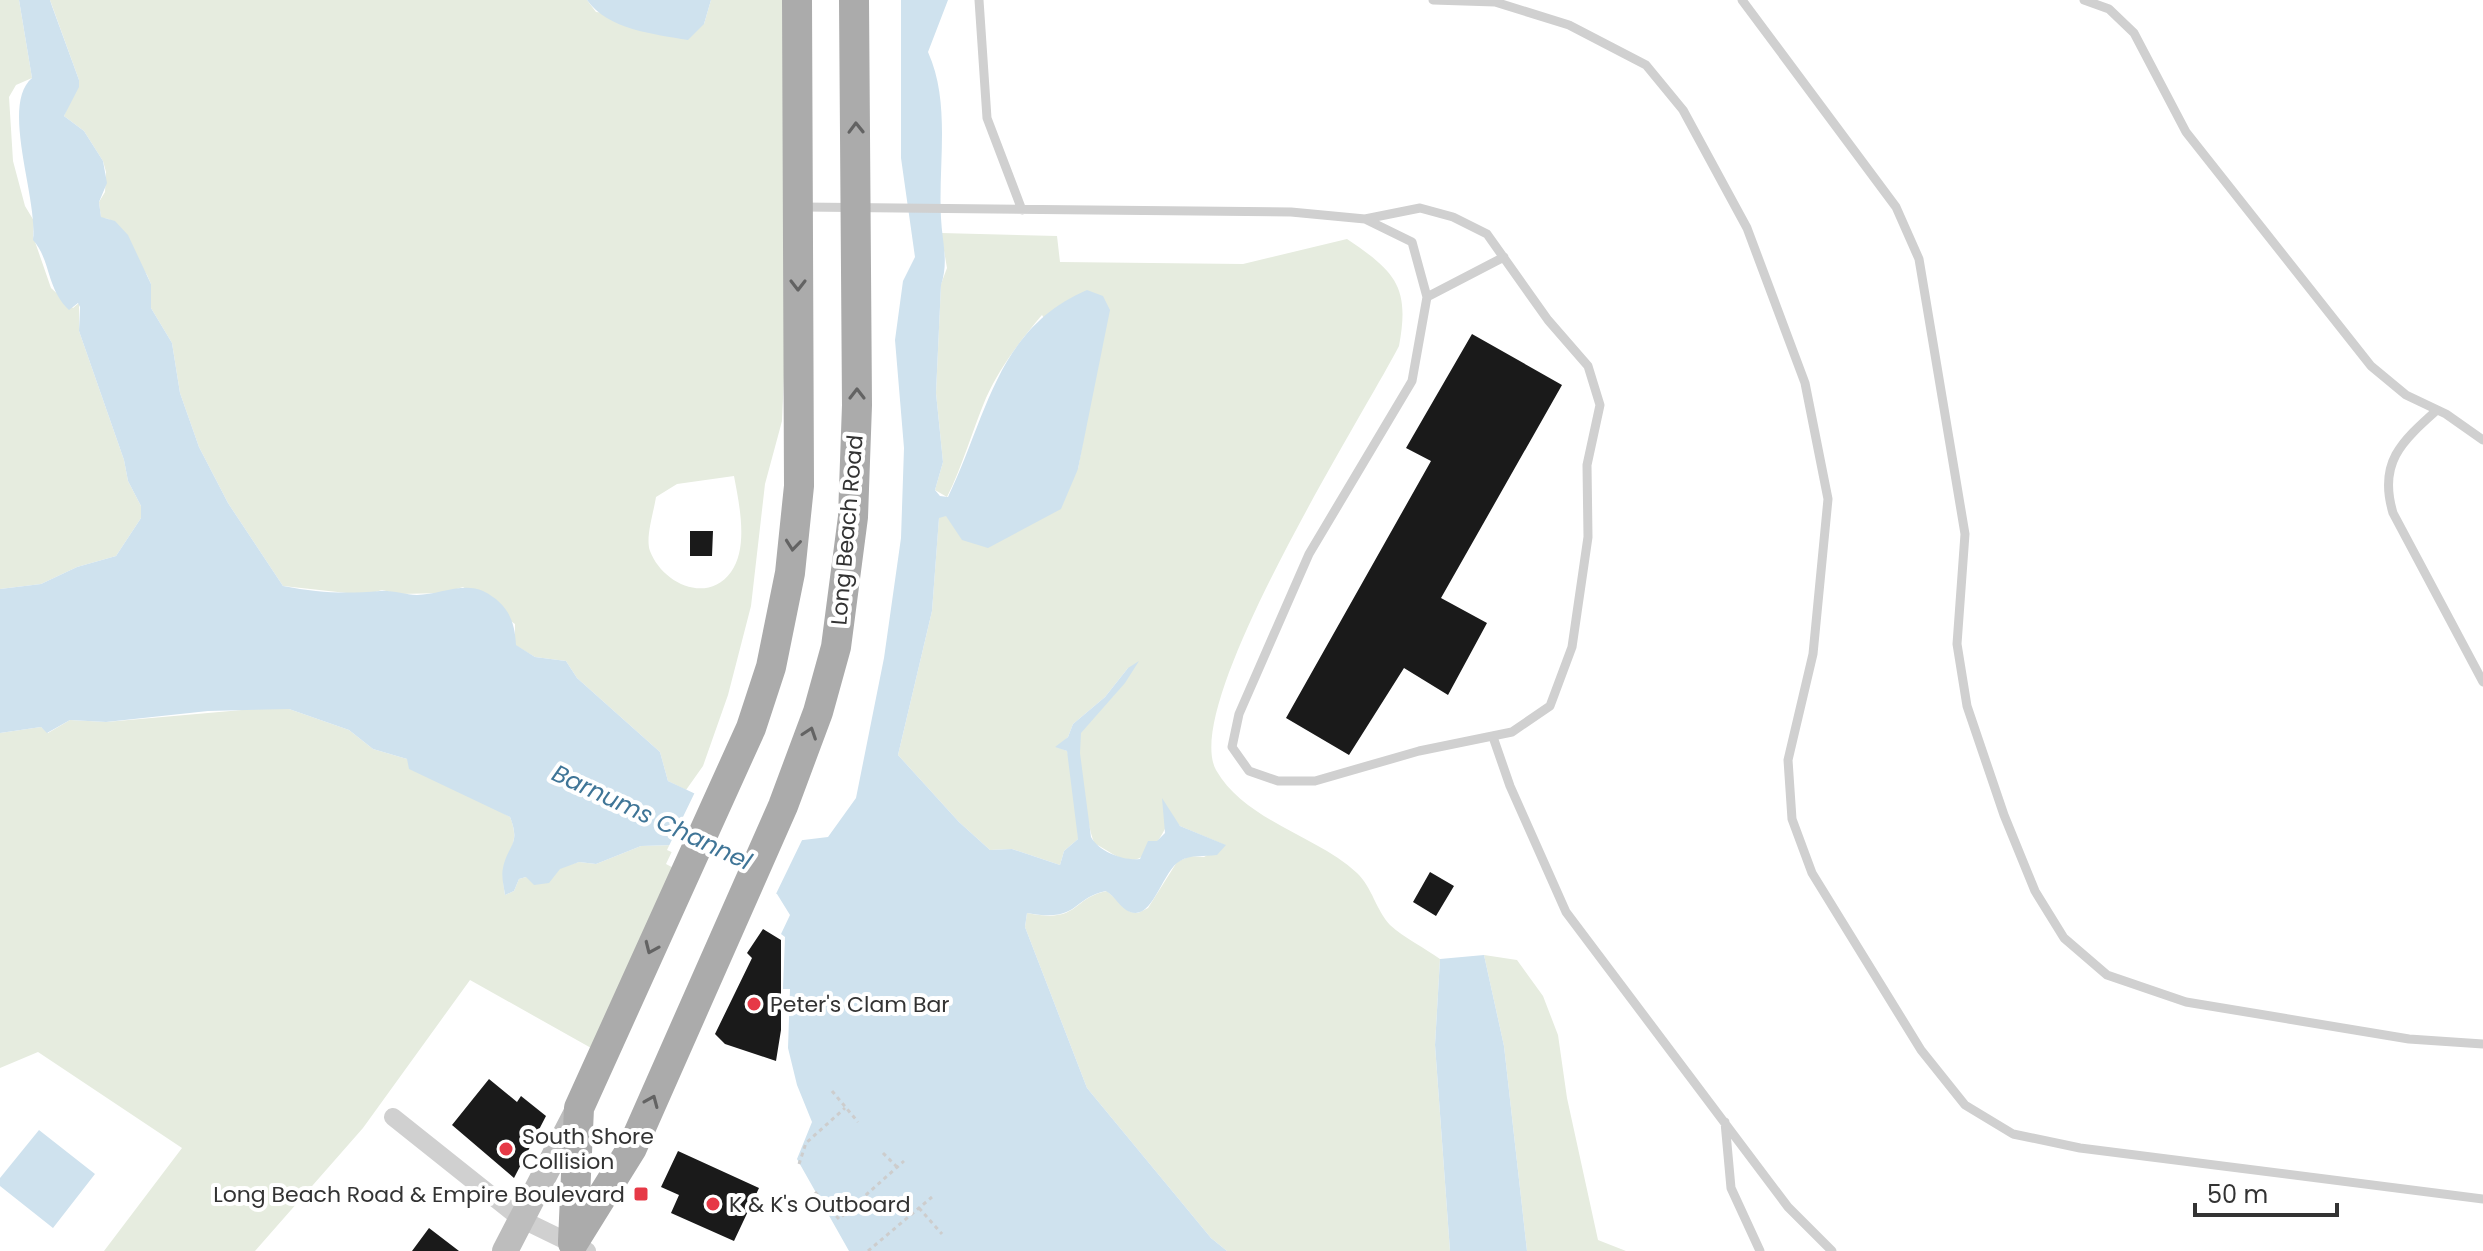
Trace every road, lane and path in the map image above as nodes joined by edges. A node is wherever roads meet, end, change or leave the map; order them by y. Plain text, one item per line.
1 (797, 0) edge
2 (854, 0) edge
3 (979, 0) edge
4 (1433, 0) edge
5 (1742, 0) edge
6 (2084, 0) edge
7 (857, 206) junction
8 (798, 207) junction
9 (1022, 210) junction
10 (1365, 219) junction
11 (1504, 257) junction
12 (1427, 297) junction
13 (2437, 410) junction
14 (2483, 440) edge
15 (2483, 682) edge
16 (1493, 737) junction
17 (2483, 1044) edge
18 (832, 1091) dead end
19 (579, 1108) junction
20 (845, 1108) junction
21 (393, 1117) dead end
22 (858, 1122) dead end
23 (1725, 1122) junction
24 (883, 1153) dead end
25 (904, 1161) dead end
26 (799, 1164) dead end
27 (897, 1167) junction
28 (815, 1192) dead end
29 (932, 1197) dead end
30 (2483, 1199) edge
31 (919, 1208) junction
32 (521, 1219) junction
33 (942, 1234) dead end
34 (575, 1249) edge
35 (505, 1251) edge
36 (868, 1251) edge
37 (1760, 1251) edge
38 (1832, 1251) edge

1 - 8 main road
7 -> 2 main road, Long Beach Road
3 - 9 lane
4 - 30 lane
5 - 17 lane
6 - 13 lane
7 - 8 lane
7 - 9 lane
34 -> 7 main road, Long Beach Road
8 -> 19 main road
9 - 10 lane
10 - 11 lane
10 - 12 lane
11 - 12 lane
11 - 16 lane
12 - 16 lane
13 - 14 lane
13 - 15 lane
16 - 23 lane
18 - 20 path
19 - 32 main road
19 - 34 main road
20 - 22 path
20 - 26 path
21 - 32 street
23 - 37 lane
23 - 38 lane
24 - 27 path
25 - 27 path
27 - 28 path
29 - 31 path
31 - 33 path
31 - 36 path
32 - 34 street
32 - 35 main road

